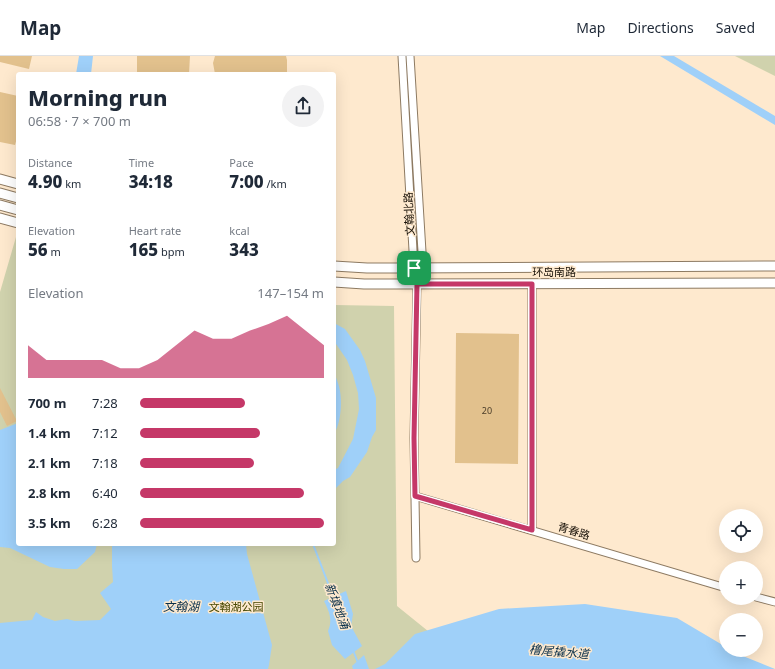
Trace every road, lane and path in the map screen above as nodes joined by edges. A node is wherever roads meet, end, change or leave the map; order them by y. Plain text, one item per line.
1 (402, 56) edge
2 (410, 56) edge
3 (0, 179) edge
4 (16, 183) edge
5 (0, 193) edge
6 (16, 197) edge
7 (0, 205) edge
8 (16, 209) edge
9 (0, 218) edge
10 (16, 222) edge
11 (336, 266) edge
12 (775, 266) edge
13 (418, 268) junction
14 (336, 282) edge
15 (775, 283) edge
16 (417, 284) junction
17 (532, 284) junction
18 (415, 496) junction
19 (532, 530) junction
20 (416, 558) dead end
21 (719, 586) edge
22 (763, 599) edge
23 (775, 602) edge

1 - 13 street, 文翰北路
2 - 13 street, 文翰北路
3 - 4 main road
5 - 6 main road
7 - 8 main road
9 - 10 main road
11 - 13 main road, 环岛南路
12 - 13 main road, 环岛南路
13 - 16 street, 文翰北路
14 - 16 main road, 环岛南路
15 - 17 main road, 环岛南路
16 - 17 main road, 环岛南路
16 - 18 street, 文翰北路
17 - 19 street
18 - 19 street, 青春路
18 - 20 street, 文翰北路
19 - 21 street, 青春路
22 - 23 street

